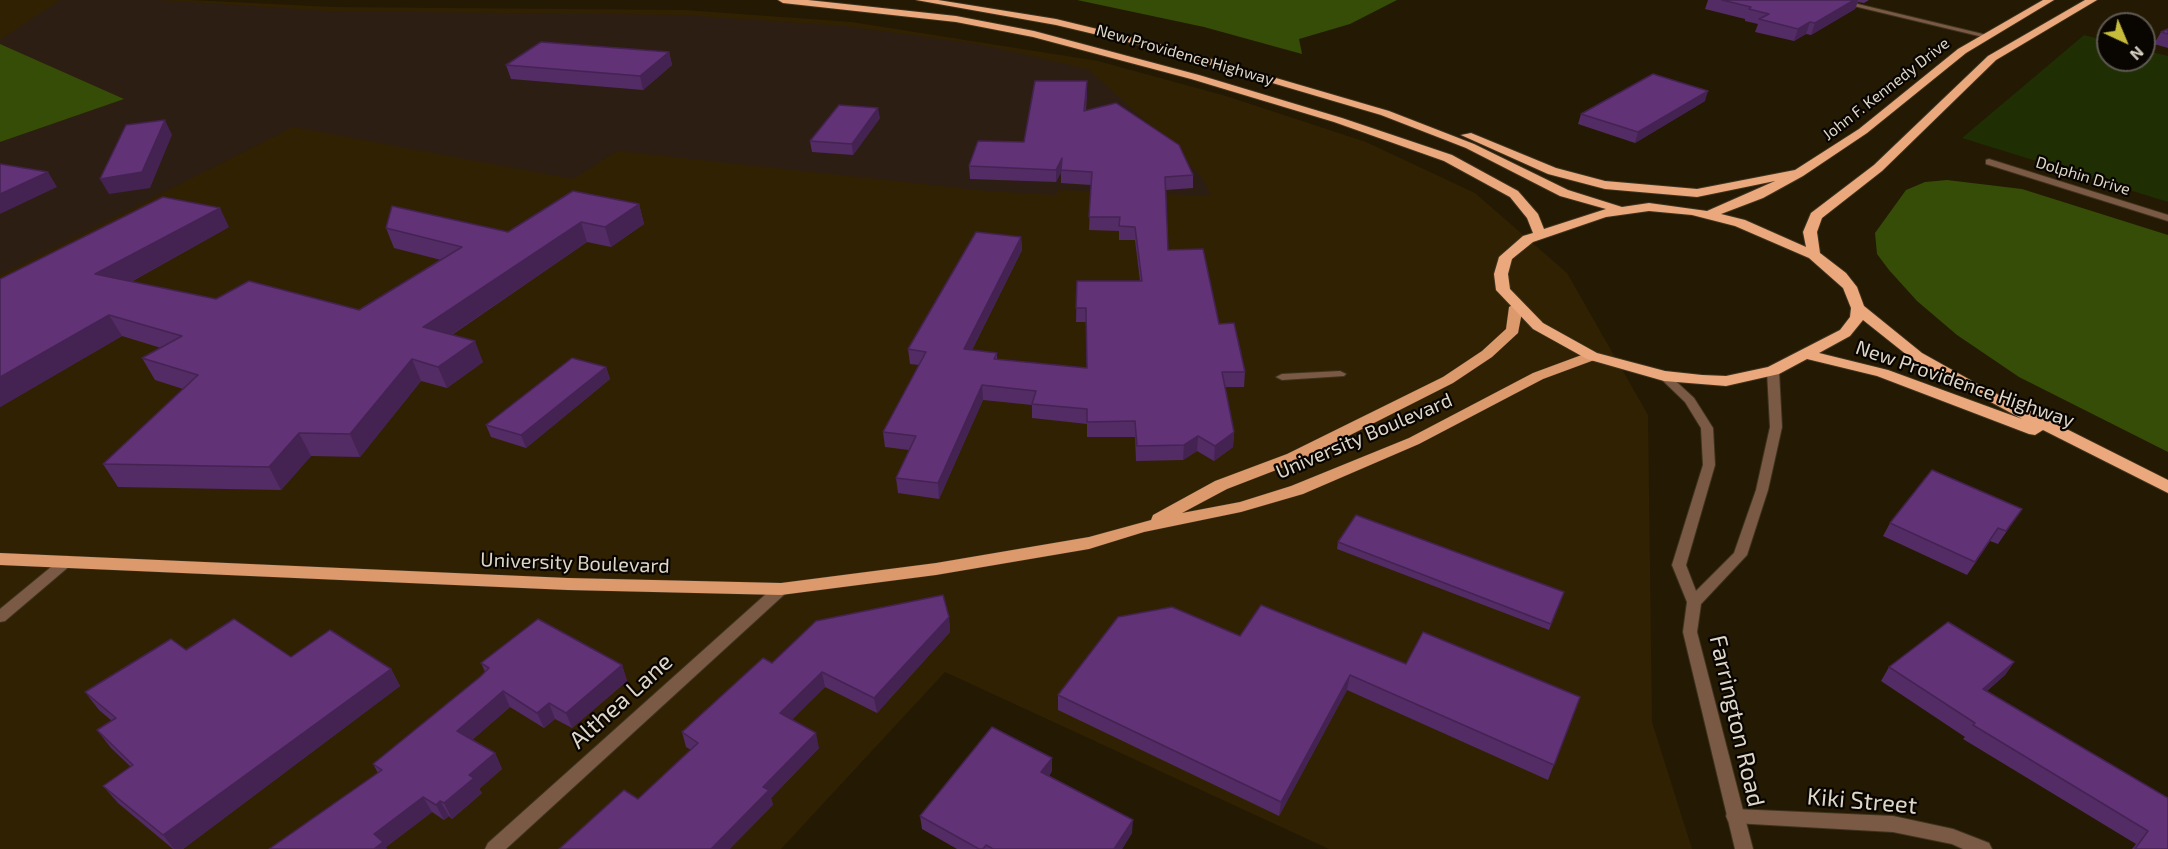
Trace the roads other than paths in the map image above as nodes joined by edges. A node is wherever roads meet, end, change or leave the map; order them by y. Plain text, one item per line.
1 (783, 0) edge
2 (921, 0) edge
3 (1832, 0) edge
4 (2049, 0) edge
5 (2092, 0) edge
6 (1987, 36) junction
7 (1385, 113) junction
8 (1989, 162) dead end
9 (1799, 173) junction
10 (1621, 209) junction
11 (1708, 215) junction
12 (2168, 218) edge
13 (1540, 234) junction
14 (1814, 255) junction
15 (1516, 307) junction
16 (1858, 308) junction
17 (1808, 355) junction
18 (1592, 356) junction
19 (1773, 371) junction
20 (1340, 374) dead end
21 (1664, 376) junction
22 (1282, 377) dead end
23 (2106, 457) junction
24 (2168, 487) edge
25 (1143, 527) junction
26 (0, 559) edge
27 (67, 561) junction
28 (781, 589) junction
29 (1694, 602) junction
30 (0, 617) edge
31 (1734, 816) junction
32 (494, 849) edge
33 (1744, 849) edge
34 (1983, 849) edge

1 - 13 highway, New Providence Highway
2 - 7 highway, New Providence Highway
3 - 6 street
4 - 6 highway, John F. Kennedy Drive
5 - 14 highway
6 - 9 highway, John F. Kennedy Drive
7 - 9 highway
7 - 10 highway, New Providence Highway
8 - 12 street, Dolphin Drive
9 - 11 highway, John F. Kennedy Drive
10 - 11 highway, New Providence Highway
10 - 13 highway, New Providence Highway
11 - 14 highway, New Providence Highway
13 - 15 highway, New Providence Highway
14 - 16 highway, New Providence Highway
15 - 18 highway, New Providence Highway
15 - 25 main road, University Boulevard
16 - 17 highway, New Providence Highway
16 - 23 highway, New Providence Highway
17 - 19 highway, New Providence Highway
17 - 23 highway, New Providence Highway
18 - 21 highway, New Providence Highway
18 - 25 main road, University Boulevard
19 - 21 highway, New Providence Highway
19 - 29 street
20 - 22 street
21 - 29 street, Farrington Road
23 - 24 highway, New Providence Highway
25 - 28 main road, University Boulevard
26 - 27 main road, University Boulevard
27 - 28 main road, University Boulevard
27 - 30 street
28 - 32 street, Althea Lane
29 - 31 street, Farrington Road
31 - 33 street, Farrington Road
31 - 34 street, Kiki Street

